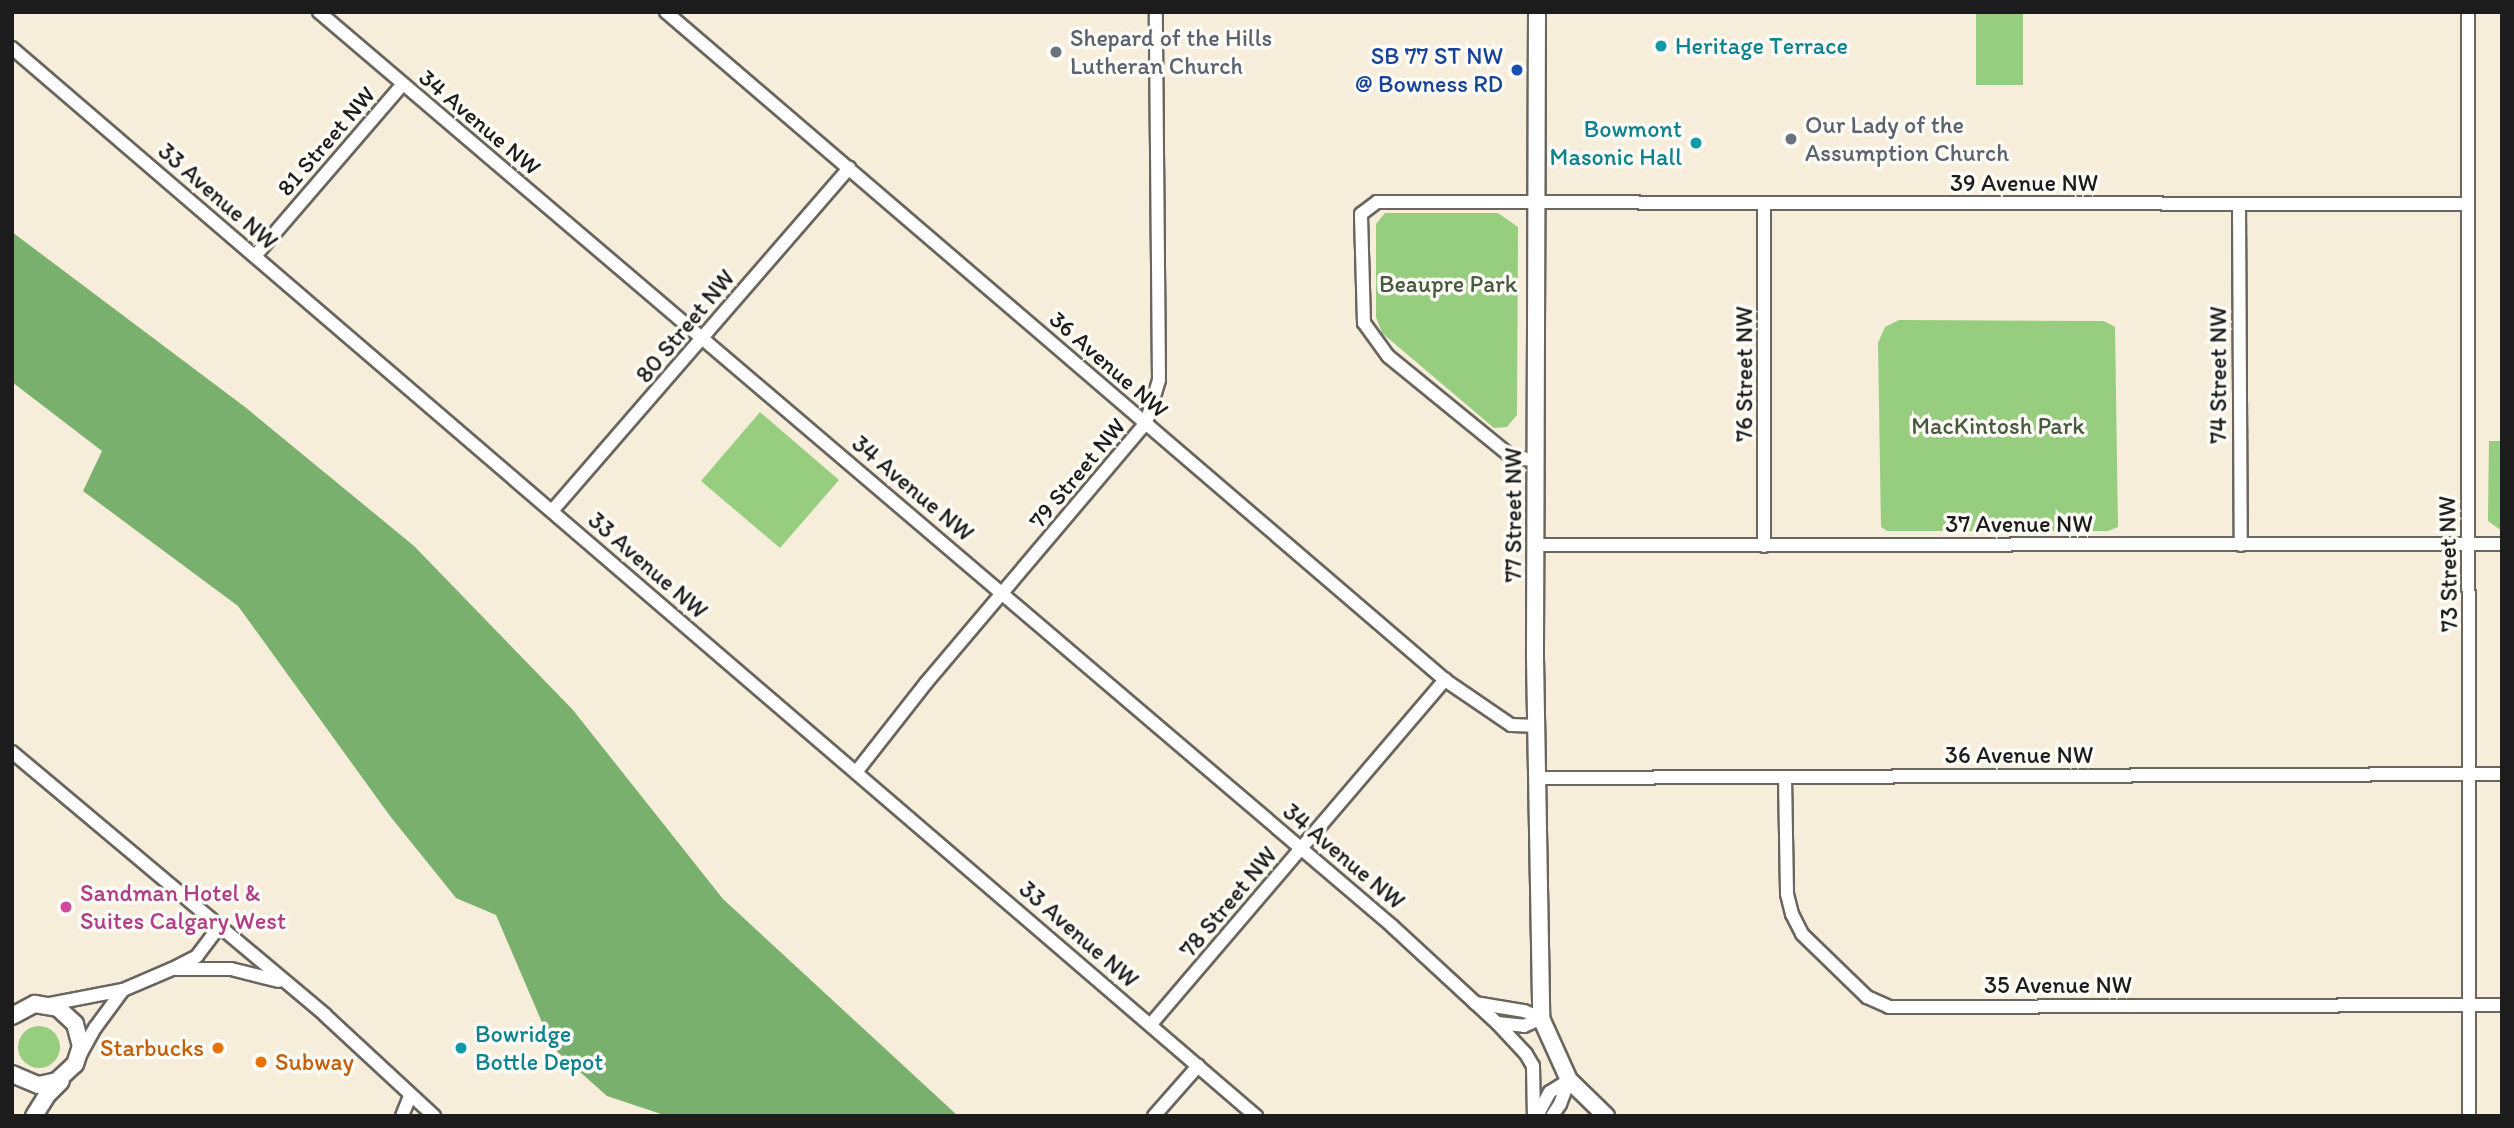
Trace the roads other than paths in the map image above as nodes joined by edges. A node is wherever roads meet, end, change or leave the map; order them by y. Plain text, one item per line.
1 (319, 12) edge
2 (666, 12) edge
3 (1156, 12) edge
4 (1538, 12) edge
5 (2468, 12) edge
6 (12, 48) edge
7 (402, 85) junction
8 (849, 167) junction
9 (1539, 202) junction
10 (1764, 203) junction
11 (2466, 204) junction
12 (2239, 205) junction
13 (255, 256) junction
14 (702, 341) junction
15 (1146, 424) junction
16 (1535, 460) junction
17 (552, 511) junction
18 (2468, 544) junction
19 (2502, 544) edge
20 (1536, 545) junction
21 (1765, 545) junction
22 (2241, 545) junction
23 (1002, 593) junction
24 (1445, 680) junction
25 (1536, 726) junction
26 (12, 752) edge
27 (857, 771) junction
28 (2467, 774) junction
29 (2502, 774) edge
30 (1785, 777) junction
31 (1537, 778) junction
32 (1300, 849) junction
33 (219, 927) junction
34 (172, 970) junction
35 (284, 982) junction
36 (123, 990) junction
37 (12, 1000) edge
38 (1474, 1003) junction
39 (41, 1005) junction
40 (2467, 1005) junction
41 (2502, 1005) edge
42 (12, 1016) edge
43 (1541, 1018) junction
44 (1497, 1023) junction
45 (1152, 1024) junction
46 (79, 1057) junction
47 (1198, 1066) junction
48 (12, 1074) edge
49 (65, 1077) junction
50 (1569, 1080) junction
51 (410, 1096) junction
52 (34, 1116) edge
53 (402, 1116) edge
54 (434, 1116) edge
55 (1154, 1116) edge
56 (1256, 1116) edge
57 (1536, 1116) edge
58 (1552, 1116) edge
59 (1606, 1116) edge
60 (2469, 1116) edge

1 - 7 street, 34 Avenue NW
2 - 8 street, 36 Avenue NW
3 - 15 street, 79 Street NW
4 - 9 street, 77 Street NW
5 - 11 street, 73 Street NW
6 - 13 street, 33 Avenue NW
7 - 13 street, 81 Street NW
7 - 14 street, 34 Avenue NW
8 - 14 street, 80 Street NW
8 - 15 street, 36 Avenue NW
9 - 10 street, 39 Avenue NW
9 - 16 street, 77 Street NW
9 - 16 street, 39 Avenue NW
10 - 12 street, 39 Avenue NW
10 - 21 street, 76 Street NW
11 - 12 street, 39 Avenue NW
11 - 18 street, 73 Street NW
12 - 22 street, 74 Street NW
13 - 17 street, 33 Avenue NW
14 - 17 street, 80 Street NW
14 - 23 street, 34 Avenue NW
15 - 23 street, 79 Street NW
15 - 24 street, 36 Avenue NW
16 - 20 street, 77 Street NW
17 - 27 street, 33 Avenue NW
18 - 19 street, 37 Avenue NW
18 - 22 street, 37 Avenue NW
18 - 28 street, 73 Street NW
20 - 21 street, 37 Avenue NW
20 - 25 street, 77 Street NW
21 - 22 street, 37 Avenue NW
23 - 27 street, 79 Street NW
23 - 32 street, 34 Avenue NW
24 - 25 street, 36 Avenue NW
24 - 32 street, 78 Street NW
25 - 31 street, 77 Street NW
26 - 33 street
27 - 45 street, 33 Avenue NW
28 - 29 street, 36 Avenue NW
28 - 30 street, 36 Avenue NW
28 - 40 street, 73 Street NW
30 - 31 street, 36 Avenue NW
30 - 40 street, 35 Avenue NW
31 - 43 street, 77 Street NW
32 - 38 street, 34 Avenue NW
32 - 45 street, 78 Street NW
33 - 34 street
33 - 35 street
34 - 35 street
34 - 36 street
35 - 51 street
36 - 39 street
36 - 46 street
37 - 39 street
38 - 43 street
38 - 44 street, 34 Avenue NW
39 - 42 street
39 - 46 street
40 - 41 street, 35 Avenue NW
40 - 60 street, 73 Street NW
43 - 44 street
43 - 50 street
44 - 57 street
45 - 47 street, 33 Avenue NW
46 - 49 street
47 - 55 street
47 - 56 street, 33 Avenue NW
48 - 49 street
49 - 52 street
50 - 57 street
50 - 58 street
50 - 59 street
51 - 53 street
51 - 54 street

